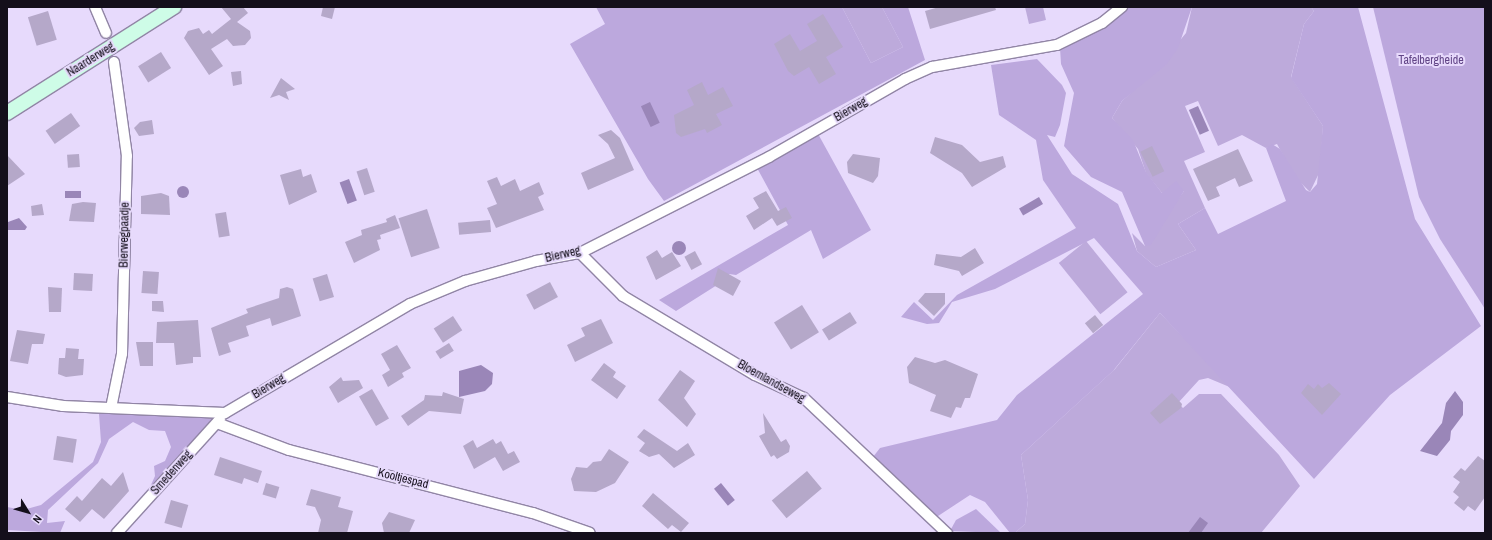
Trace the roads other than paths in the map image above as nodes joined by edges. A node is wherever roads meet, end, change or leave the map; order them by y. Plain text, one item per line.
1 (95, 7) edge
2 (174, 7) edge
3 (1122, 7) edge
4 (106, 33) dead end
5 (114, 62) dead end
6 (7, 113) edge
7 (580, 253) junction
8 (7, 397) edge
9 (111, 408) junction
10 (225, 412) junction
11 (217, 423) junction
12 (117, 533) edge
13 (590, 533) edge
14 (947, 533) edge

1 - 4 street
2 - 6 main road, Naarderweg
3 - 7 street, Bierweg
5 - 9 street, Bierwegpaadje
7 - 10 street, Bierweg
7 - 14 street, Bloemlandseweg
8 - 9 street
9 - 10 street
10 - 11 street, Smedenweg
11 - 12 street, Smedenweg
11 - 13 street, Kooltjespad

